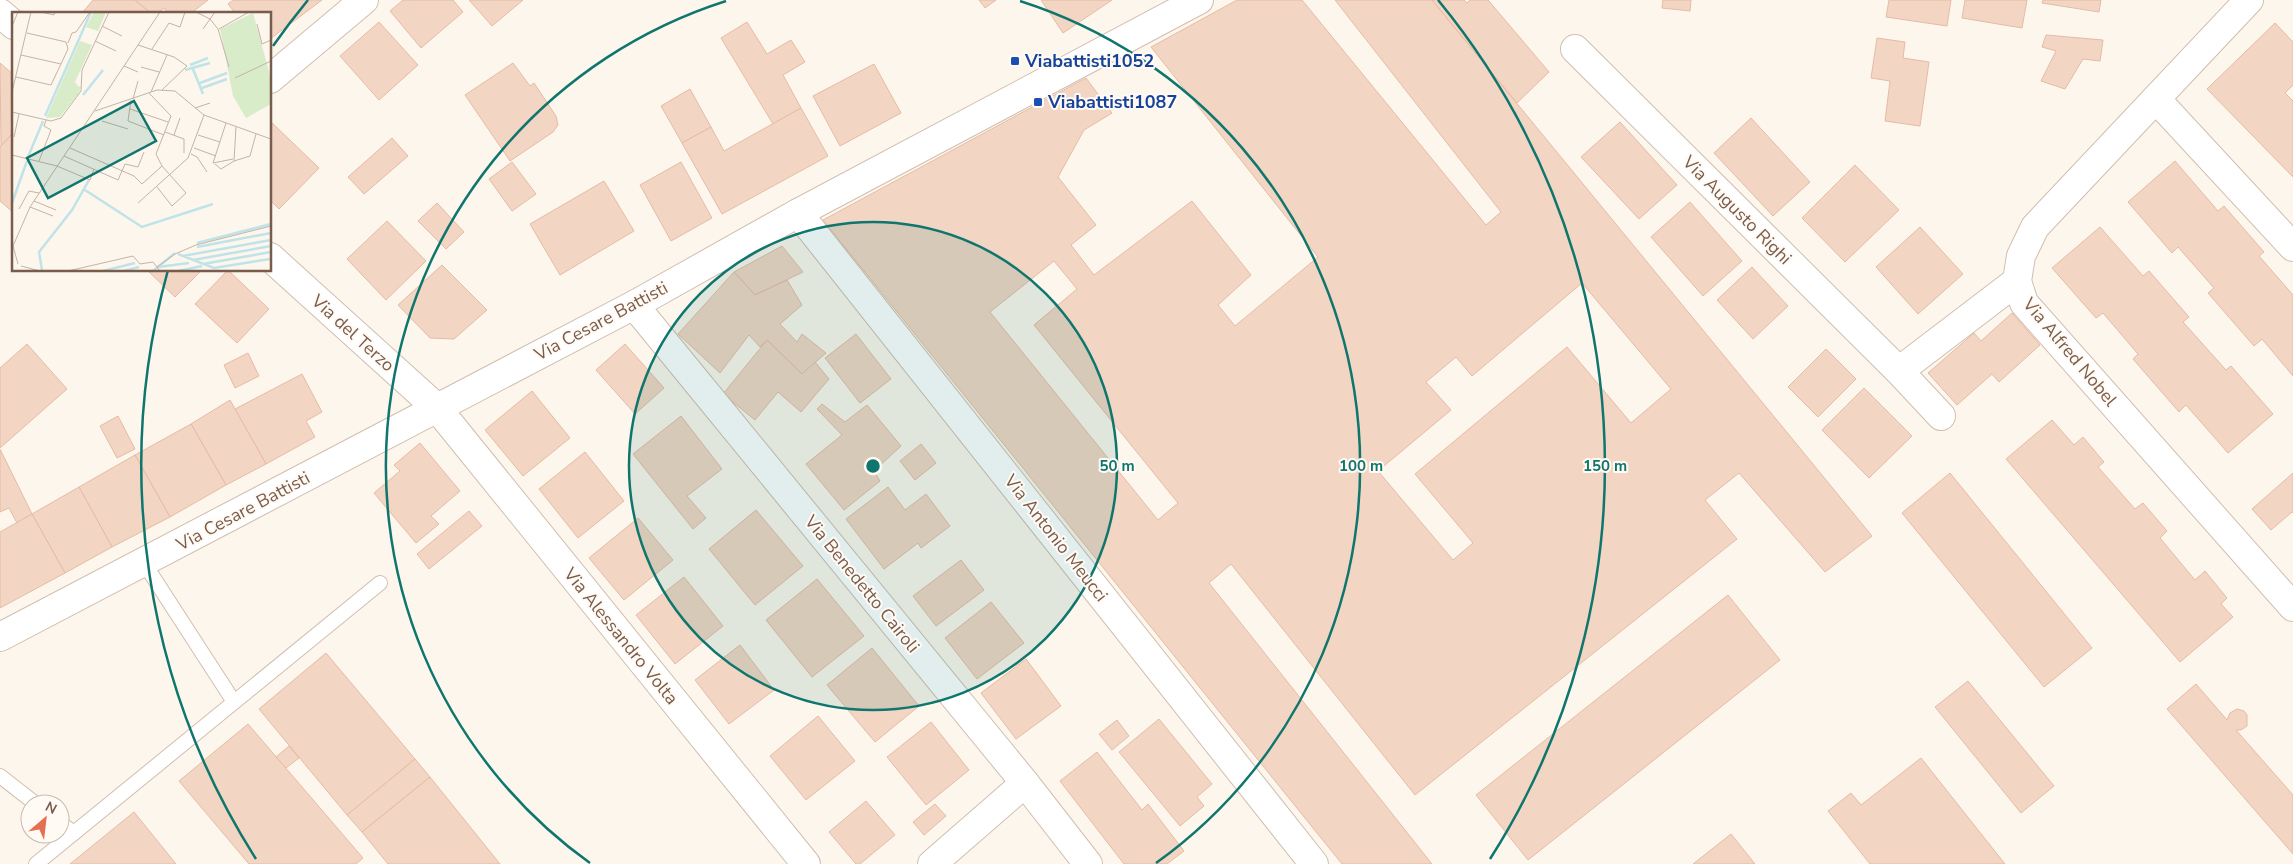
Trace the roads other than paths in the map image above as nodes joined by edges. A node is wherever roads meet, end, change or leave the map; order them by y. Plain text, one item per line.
1 (364, 0) edge
2 (1199, 0) edge
3 (2249, 0) edge
4 (1170, 6) edge
5 (0, 13) edge
6 (12, 23) edge
7 (1575, 49) dead end
8 (271, 78) edge
9 (2156, 99) junction
10 (798, 213) junction
11 (2293, 248) edge
12 (271, 258) edge
13 (2017, 281) junction
14 (634, 305) junction
15 (1899, 371) junction
16 (437, 408) junction
17 (1941, 416) dead end
18 (144, 563) junction
19 (380, 583) dead end
20 (2293, 607) edge
21 (0, 637) edge
22 (234, 702) junction
23 (0, 776) edge
24 (1025, 783) junction
25 (23, 794) edge
26 (70, 830) edge
27 (74, 833) junction
28 (36, 864) edge
29 (806, 864) edge
30 (932, 864) edge
31 (1088, 864) edge
32 (1314, 864) edge

1 - 8 street
2 - 4 street, Via Cesare Battisti
3 - 9 street, Via Alfred Nobel
4 - 10 street, Via Cesare Battisti
5 - 6 street
7 - 15 street, Via Augusto Righi
9 - 11 street
9 - 13 street, Via Alfred Nobel
10 - 14 street, Via Cesare Battisti
10 - 32 street, Via Antonio Meucci
12 - 16 street, Via del Terzo
13 - 15 street
13 - 20 street, Via Alfred Nobel
14 - 16 street, Via Cesare Battisti
14 - 24 street, Via Benedetto Cairoli
15 - 17 street, Via Augusto Righi
16 - 18 street, Via Cesare Battisti
16 - 29 street, Via Alessandro Volta
18 - 21 street, Via Cesare Battisti
18 - 22 lane
19 - 22 lane
22 - 27 lane
23 - 25 lane
24 - 30 street
24 - 31 street, Via Benedetto Cairoli
26 - 27 lane
27 - 28 lane

